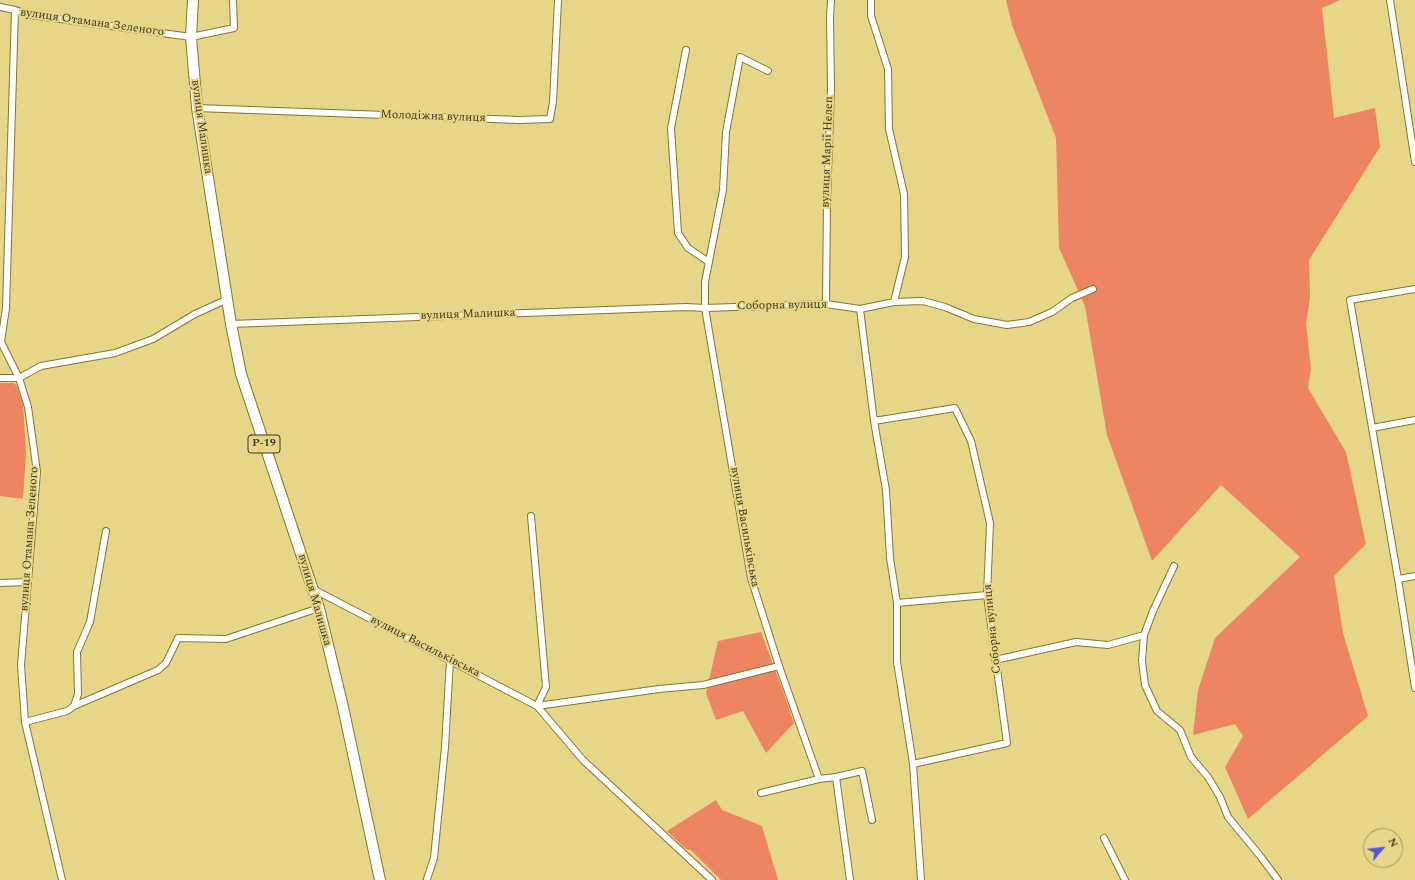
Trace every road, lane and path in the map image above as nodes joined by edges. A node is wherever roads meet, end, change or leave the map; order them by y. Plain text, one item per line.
1 (193, 0) edge
2 (233, 0) edge
3 (558, 0) edge
4 (831, 0) edge
5 (871, 0) edge
6 (1390, 0) edge
7 (0, 7) edge
8 (15, 10) junction
9 (190, 37) junction
10 (686, 50) dead end
11 (768, 71) dead end
12 (197, 108) junction
13 (1415, 162) edge
14 (709, 262) junction
15 (1093, 289) dead end
16 (1415, 289) edge
17 (228, 300) junction
18 (894, 302) junction
19 (826, 304) junction
20 (3, 307) edge
21 (705, 308) junction
22 (860, 309) junction
23 (231, 324) junction
24 (1, 343) edge
25 (0, 378) edge
26 (19, 378) junction
27 (1415, 420) edge
28 (874, 421) junction
29 (1372, 428) junction
30 (530, 516) dead end
31 (106, 531) dead end
32 (1174, 566) dead end
33 (1415, 576) edge
34 (1398, 579) junction
35 (28, 582) junction
36 (0, 583) edge
37 (313, 589) junction
38 (987, 595) junction
39 (897, 603) junction
40 (319, 608) junction
41 (1144, 635) junction
42 (450, 660) junction
43 (995, 660) junction
44 (779, 666) junction
45 (1415, 688) edge
46 (74, 706) junction
47 (537, 706) junction
48 (25, 722) junction
49 (913, 764) junction
50 (836, 777) junction
51 (819, 779) junction
52 (761, 793) dead end
53 (872, 820) dead end
54 (1104, 838) dead end
55 (427, 879) edge
56 (61, 880) edge
57 (380, 880) edge
58 (712, 880) edge
59 (850, 880) edge
60 (921, 880) edge
61 (1125, 880) edge
62 (1278, 880) edge

1 - 9 main road, вулиця Малишка / Р-19
2 - 9 street, вулиця Отамана Зеленого
3 - 12 street, Молодіжна вулиця
4 - 19 street, вулиця Марії Нелеп
5 - 18 street
6 - 13 street
7 - 8 street
8 - 9 street, вулиця Отамана Зеленого
8 - 20 street, вулиця Отамана Зеленого
9 - 12 main road, вулиця Малишка / Р-19
10 - 14 street
11 - 14 street, вулиця Васильківська
12 - 17 main road, вулиця Малишка / Р-19
14 - 21 street, вулиця Васильківська
15 - 18 street, Соборна вулиця
16 - 29 street
17 - 23 main road, вулиця Малишка / Р-19
17 - 26 street
18 - 22 street, Соборна вулиця
19 - 21 street, Соборна вулиця
19 - 22 street, Соборна вулиця
20 - 24 street, вулиця Отамана Зеленого
21 - 23 street, вулиця Малишка
21 - 44 street, вулиця Васильківська
22 - 28 street
23 - 37 main road, вулиця Малишка / Р-19
24 - 26 street, вулиця Отамана Зеленого
25 - 26 street
26 - 35 street, вулиця Отамана Зеленого
27 - 29 street
28 - 38 street, Соборна вулиця
28 - 39 street
29 - 34 street
30 - 47 street
31 - 46 street
32 - 41 street
33 - 34 street
34 - 45 street
35 - 36 street
35 - 48 street, вулиця Отамана Зеленого
37 - 40 main road, вулиця Малишка / Р-19
37 - 42 street, вулиця Васильківська
38 - 39 street
38 - 43 street, Соборна вулиця
39 - 49 street
40 - 46 street
40 - 57 main road, вулиця Малишка / Р-19
41 - 43 street
41 - 62 street
42 - 47 street, вулиця Васильківська
42 - 55 street
43 - 49 street, Соборна вулиця
44 - 47 street
44 - 51 street, вулиця Васильківська
46 - 48 street
47 - 58 street, вулиця Васильківська
48 - 56 street, вулиця Отамана Зеленого
49 - 60 street
50 - 51 street
50 - 53 street
50 - 59 street
51 - 52 street
54 - 61 street

